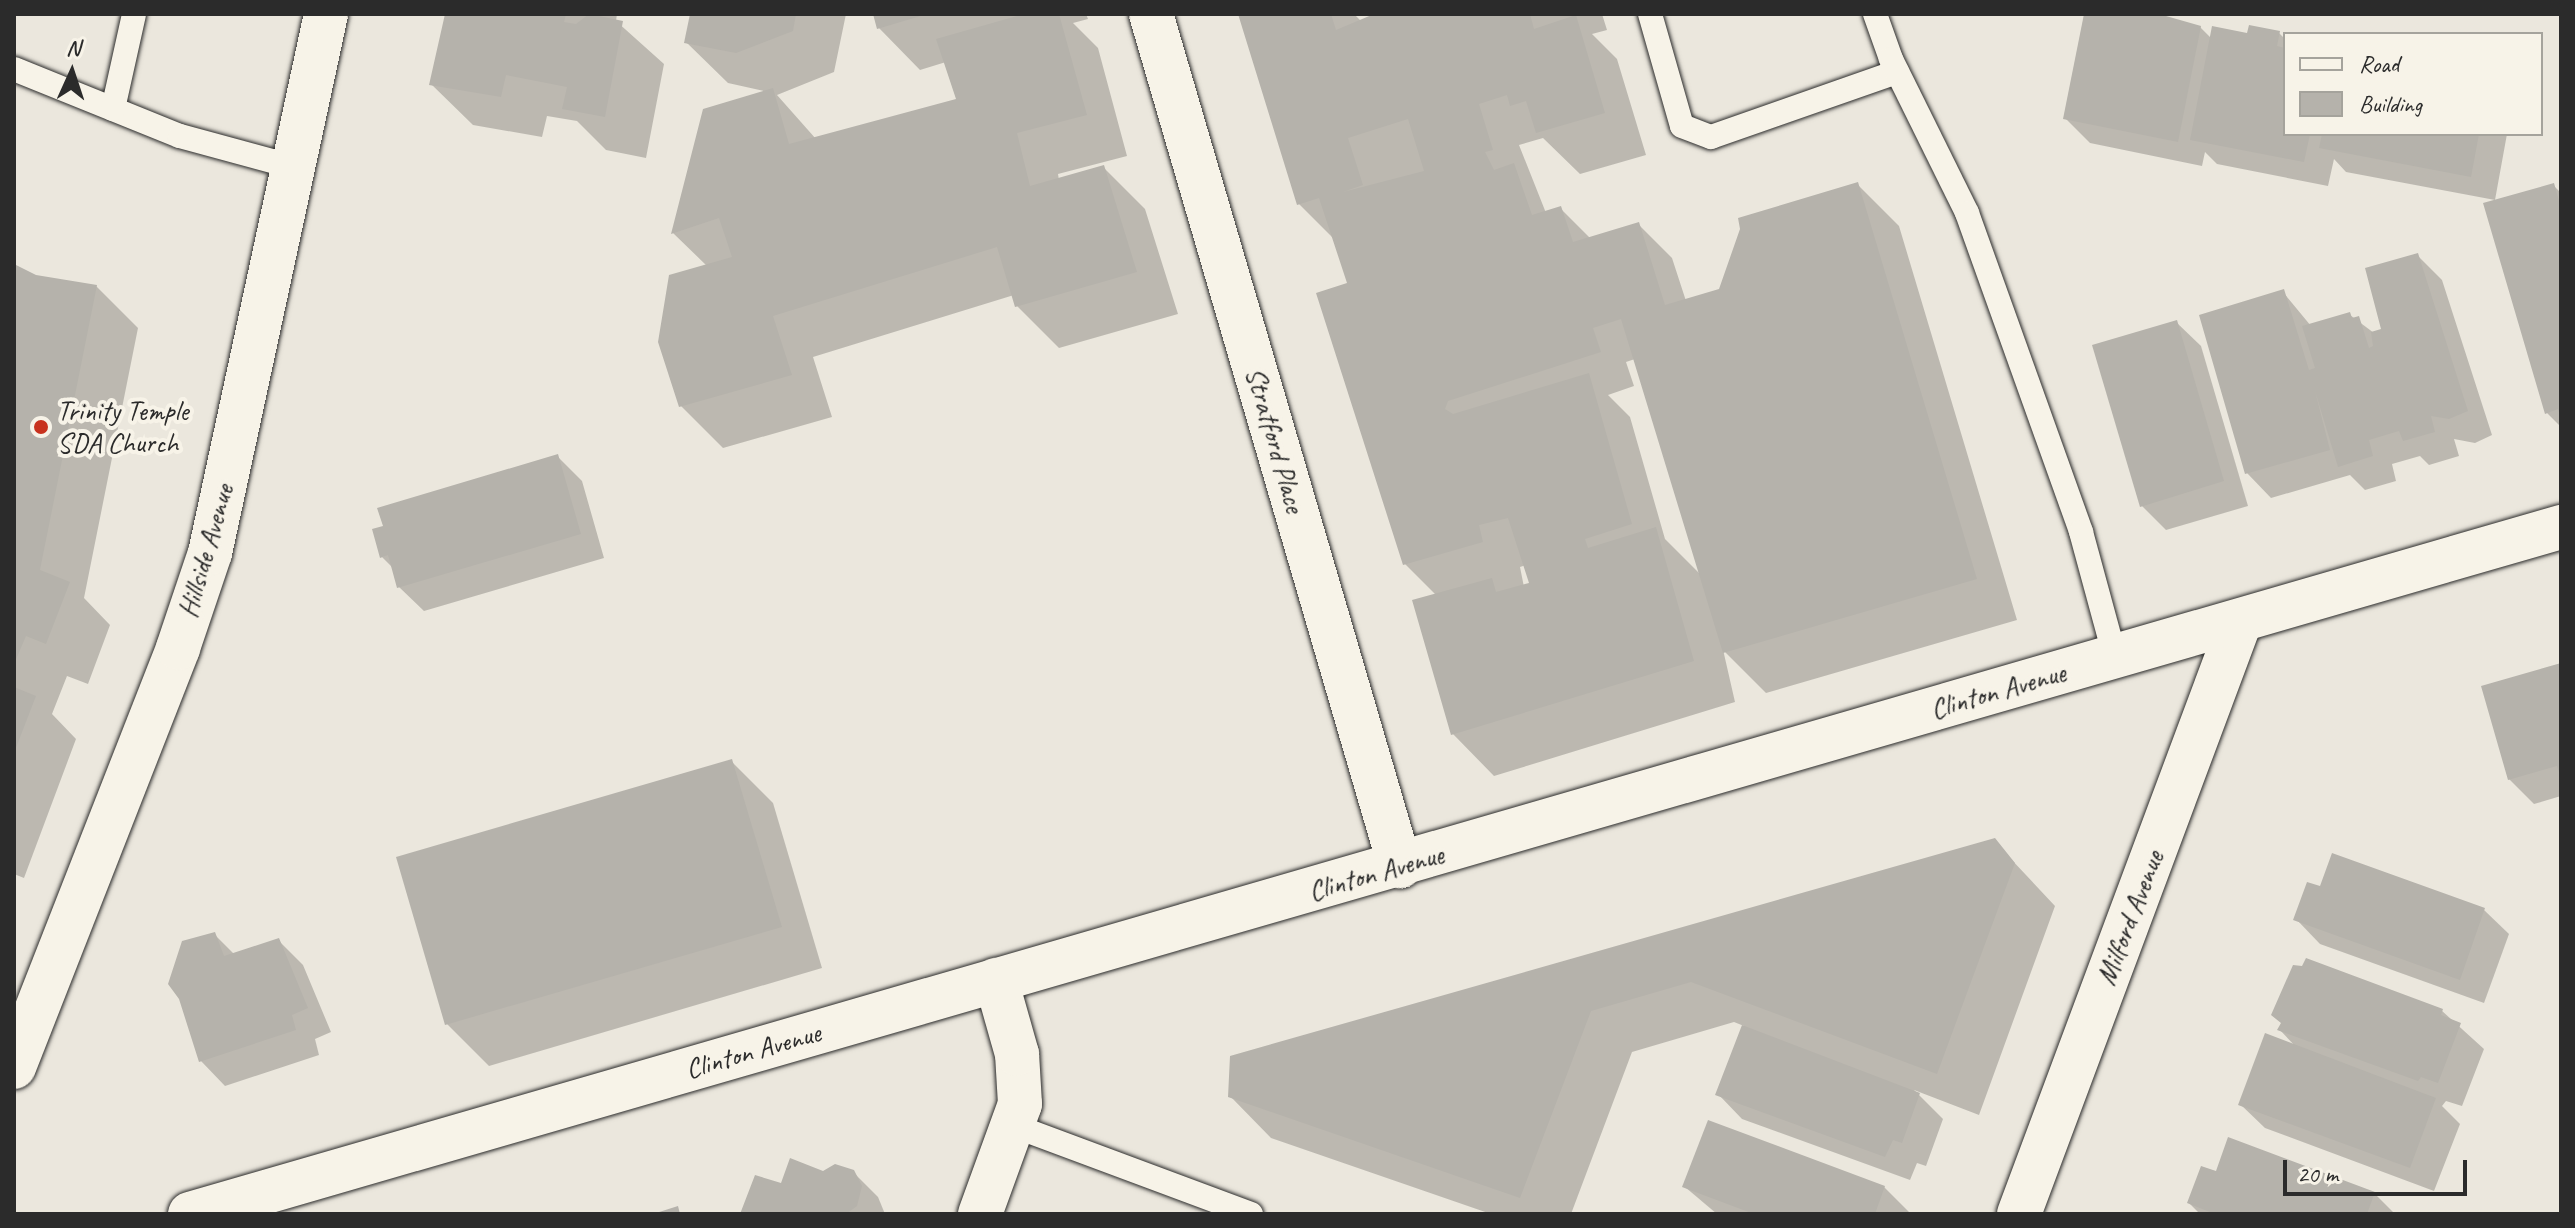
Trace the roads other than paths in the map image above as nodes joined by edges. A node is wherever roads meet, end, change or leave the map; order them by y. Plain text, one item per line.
1 (134, 14) edge
2 (326, 14) edge
3 (1151, 14) edge
4 (1650, 14) edge
5 (1875, 14) edge
6 (14, 69) edge
7 (1897, 72) junction
8 (113, 109) junction
9 (294, 167) junction
10 (2561, 527) edge
11 (2240, 622) junction
12 (2115, 657) junction
13 (1400, 866) junction
14 (996, 980) junction
15 (14, 1067) edge
16 (1012, 1125) junction
17 (190, 1214) edge
18 (980, 1214) edge
19 (1251, 1214) edge
20 (2019, 1214) edge

1 - 8 lane
2 - 9 street, Hillside Avenue
3 - 13 street, Stratford Place
4 - 7 lane
5 - 7 lane
6 - 8 lane
7 - 12 lane
8 - 9 lane
9 - 15 street, Hillside Avenue
10 - 11 street, Clinton Avenue
11 - 12 street, Clinton Avenue
11 - 20 street, Milford Avenue
12 - 13 street, Clinton Avenue
13 - 14 street, Clinton Avenue
14 - 16 street
14 - 17 street, Clinton Avenue
16 - 18 street
16 - 19 lane

